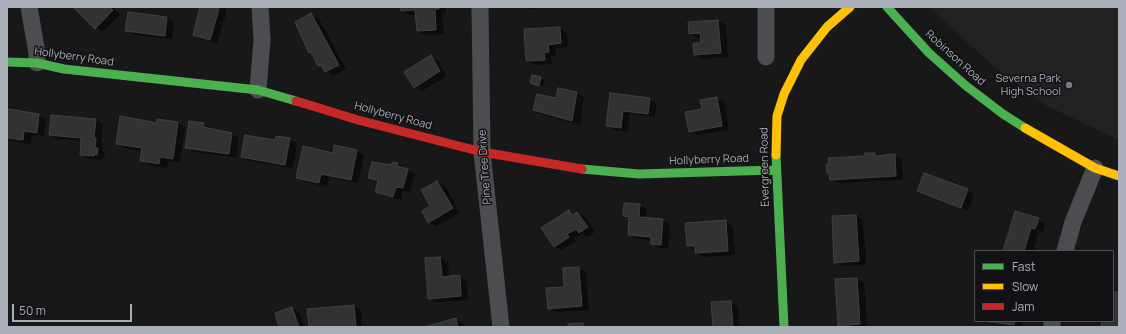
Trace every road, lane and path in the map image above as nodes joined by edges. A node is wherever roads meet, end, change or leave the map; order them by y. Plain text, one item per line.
1 (29, 7) edge
2 (260, 7) edge
3 (480, 7) edge
4 (766, 7) edge
5 (850, 7) edge
6 (887, 7) edge
7 (766, 57) dead end
8 (7, 62) edge
9 (37, 63) junction
10 (258, 90) junction
11 (482, 152) junction
12 (1095, 168) junction
13 (775, 170) junction
14 (1119, 176) edge
15 (1065, 250) edge
16 (501, 327) edge
17 (784, 327) edge

1 - 9 street
2 - 10 street
3 - 11 street, Pine Tree Drive
4 - 7 street
5 - 13 street, Evergreen Road
6 - 12 street, Robinson Road
8 - 9 street, Hollyberry Road
9 - 10 street, Hollyberry Road
10 - 11 street, Hollyberry Road
11 - 13 street, Hollyberry Road
11 - 16 street, Pine Tree Drive
12 - 14 street, Robinson Road
12 - 15 street
13 - 17 street, Evergreen Road

